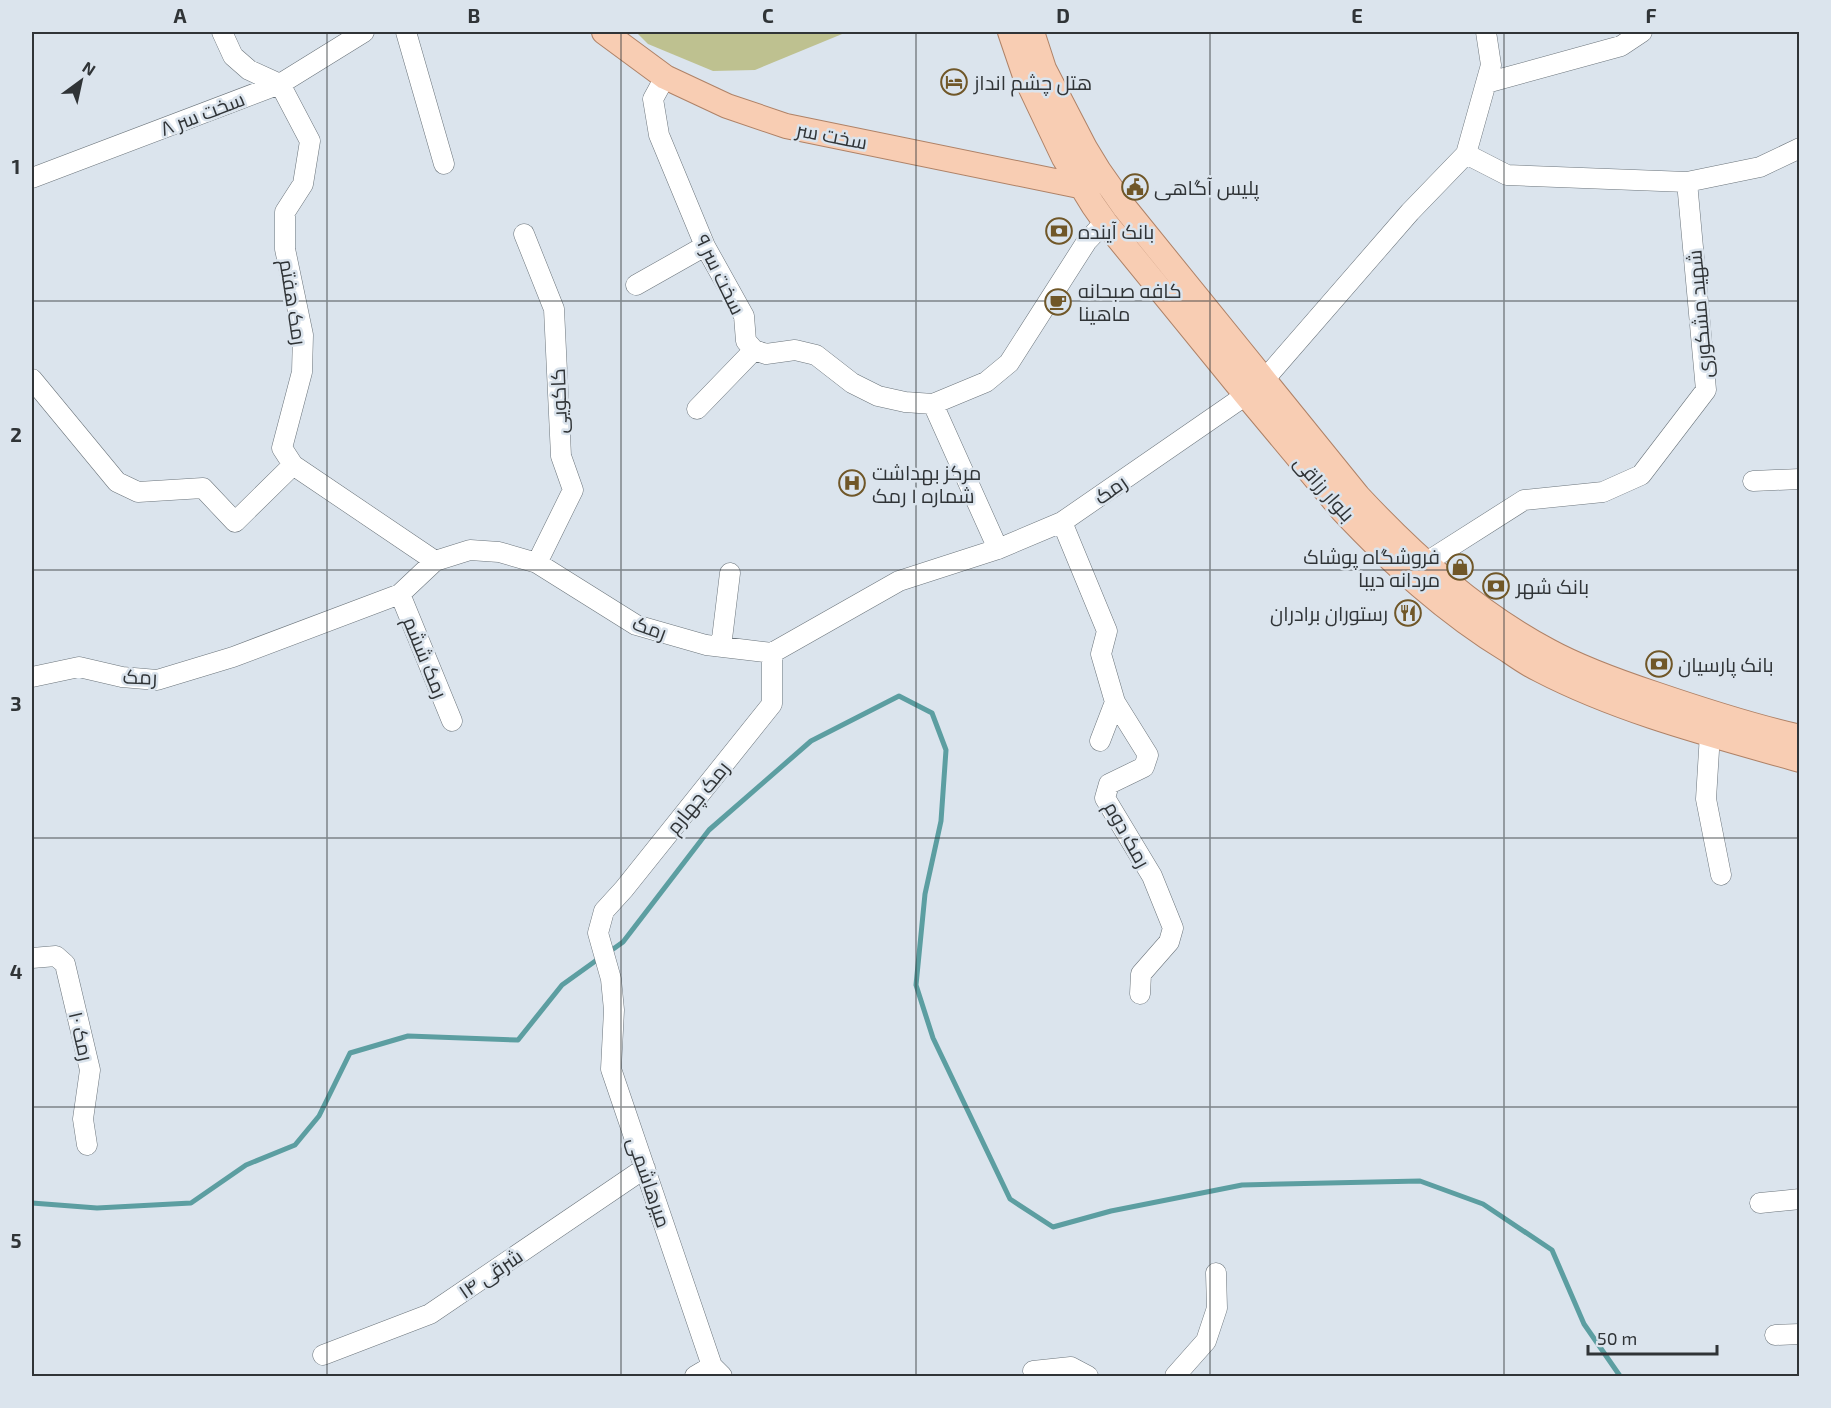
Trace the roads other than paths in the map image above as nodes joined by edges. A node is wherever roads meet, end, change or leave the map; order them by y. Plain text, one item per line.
1 (222, 32) edge
2 (364, 32) edge
3 (406, 32) edge
4 (604, 32) edge
5 (1010, 32) edge
6 (1032, 32) edge
7 (1486, 32) edge
8 (1642, 32) edge
9 (665, 77) junction
10 (1486, 83) junction
11 (280, 84) junction
12 (1800, 148) edge
13 (1466, 154) junction
14 (444, 164) dead end
15 (32, 178) edge
16 (1090, 178) junction
17 (1687, 182) junction
18 (1125, 208) junction
19 (1105, 222) junction
20 (524, 234) dead end
21 (705, 246) junction
22 (636, 285) dead end
23 (754, 351) junction
24 (32, 380) edge
25 (1255, 388) junction
26 (933, 404) junction
27 (697, 409) dead end
28 (293, 465) junction
29 (1800, 479) edge
30 (1753, 481) dead end
31 (1062, 522) junction
32 (998, 549) junction
33 (435, 561) junction
34 (537, 563) junction
35 (1425, 563) junction
36 (730, 573) dead end
37 (400, 594) junction
38 (720, 647) junction
39 (772, 653) junction
40 (32, 677) edge
41 (1115, 702) junction
42 (452, 721) dead end
43 (1710, 734) junction
44 (1789, 738) edge
45 (1100, 741) dead end
46 (1800, 760) edge
47 (1800, 768) edge
48 (1721, 875) dead end
49 (598, 933) joint
50 (32, 958) edge
51 (1140, 994) dead end
52 (87, 1145) dead end
53 (645, 1168) junction
54 (1800, 1199) edge
55 (1760, 1203) dead end
56 (1216, 1273) dead end
57 (1775, 1335) dead end
58 (1800, 1335) edge
59 (323, 1355) dead end
60 (717, 1371) edge
61 (1033, 1371) dead end
62 (695, 1377) edge
63 (1088, 1377) edge
64 (1175, 1377) edge

1 - 11 street
2 - 11 street, سخت سر ۸
3 - 14 street
4 - 9 main road, سخت سر
5 - 16 main road, بلوار رزاقی
6 - 16 main road, بلوار رزاقی
7 - 10 street
8 - 10 street
9 - 16 main road, سخت سر
9 - 21 street, سخت سر ۹
10 - 13 street
11 - 15 street, سخت سر ۸
11 - 28 street, رمک هفتم
12 - 17 street
13 - 17 street
13 - 25 street
16 - 18 main road, بلوار رزاقی
16 - 19 main road, بلوار رزاقی
17 - 35 street, شهید مشکوری
18 - 19 main road
18 - 25 main road, بلوار رزاقی
19 - 25 main road, بلوار رزاقی
19 - 26 street
20 - 34 street, کاکویی
21 - 22 street
21 - 23 street, سخت سر ۹
23 - 26 street
23 - 27 street
24 - 28 street
25 - 31 street, رمک
25 - 35 main road, بلوار رزاقی
25 - 43 main road, بلوار رزاقی
26 - 32 street
28 - 33 street
29 - 30 street
31 - 32 street, رمک
31 - 41 street, رمک دوم
32 - 39 street, رمک
33 - 34 street, رمک
33 - 37 street, رمک
34 - 38 street, رمک
35 - 44 main road, بلوار رزاقی
36 - 38 street
37 - 40 street, رمک
37 - 42 street, رمک ششم
38 - 39 street, رمک
39 - 49 street, رمک چهارم
41 - 45 street
41 - 51 street, رمک دوم
43 - 44 main road, بلوار رزاقی
43 - 48 street
44 - 46 main road, بلوار رزاقی
44 - 47 main road
49 - 53 street, میرهاشمی
50 - 52 street, رمک ۱۰
53 - 59 street, شرقی ۱۴
53 - 60 street, میرهاشمی
54 - 55 street
56 - 64 street
57 - 58 street
60 - 62 street
61 - 63 street

